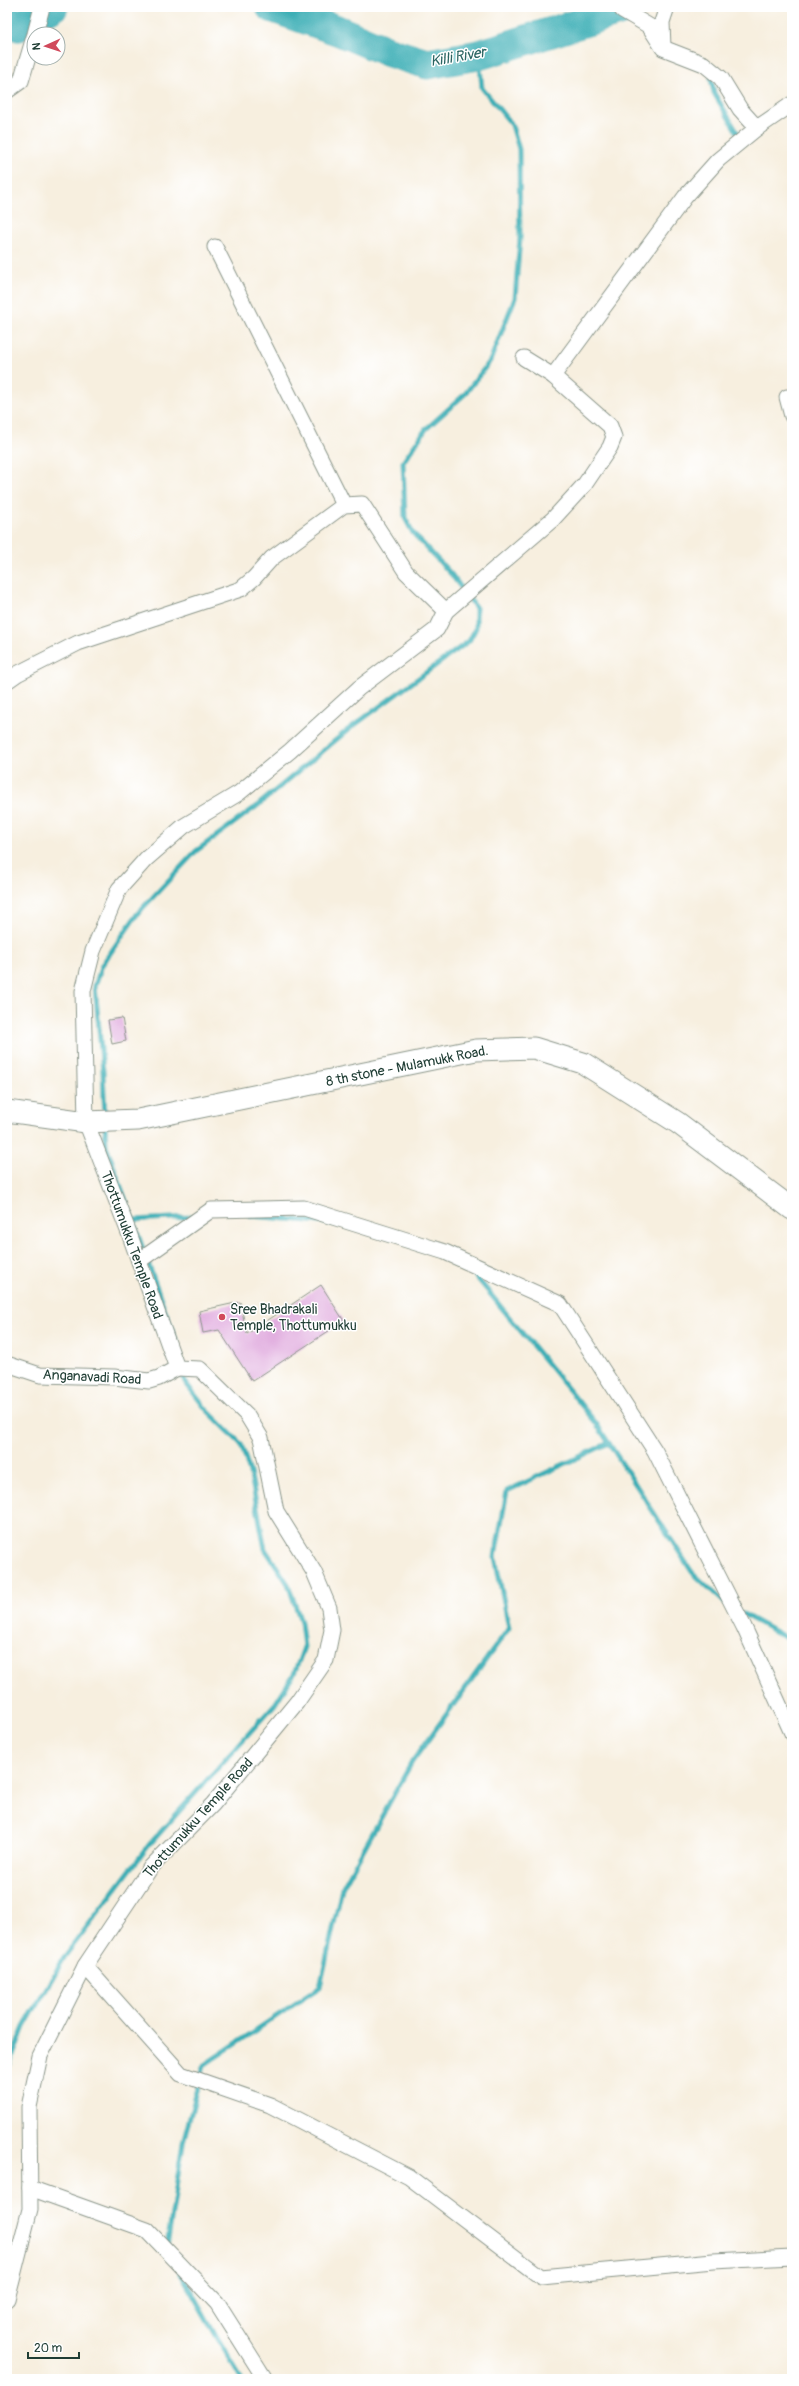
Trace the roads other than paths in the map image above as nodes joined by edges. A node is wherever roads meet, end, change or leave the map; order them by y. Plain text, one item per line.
1 (667, 7) edge
2 (622, 10) dead end
3 (663, 48) junction
4 (26, 64) edge
5 (7, 91) edge
6 (792, 104) edge
7 (757, 128) junction
8 (215, 246) dead end
9 (524, 358) dead end
10 (553, 376) junction
11 (787, 397) dead end
12 (792, 416) edge
13 (344, 505) junction
14 (457, 602) junction
15 (7, 681) edge
16 (7, 1111) edge
17 (90, 1122) junction
18 (792, 1208) edge
19 (140, 1261) junction
20 (7, 1364) edge
21 (177, 1368) junction
22 (792, 1733) edge
23 (85, 1966) junction
24 (30, 2188) junction
25 (792, 2257) edge
26 (7, 2299) edge
27 (265, 2379) edge

1 - 3 street
2 - 3 street
3 - 7 street
4 - 5 street
6 - 7 street
7 - 10 street
8 - 13 street
9 - 10 street
10 - 14 street
11 - 12 street
13 - 14 street
13 - 15 street
14 - 17 street, Thottumukku Temple Road
16 - 17 main road, 8 th stone - Mulamukk Road.
17 - 18 main road, 8 th stone - Mulamukk Road.
17 - 19 street, Thottumukku Temple Road
19 - 21 street, Thottumukku Temple Road
19 - 22 street
20 - 21 street, Anganavadi Road
21 - 23 street, Thottumukku Temple Road
23 - 24 street, Thottumukku Temple Road
23 - 25 street
24 - 26 street, Thottumukku Temple Road
24 - 27 street

